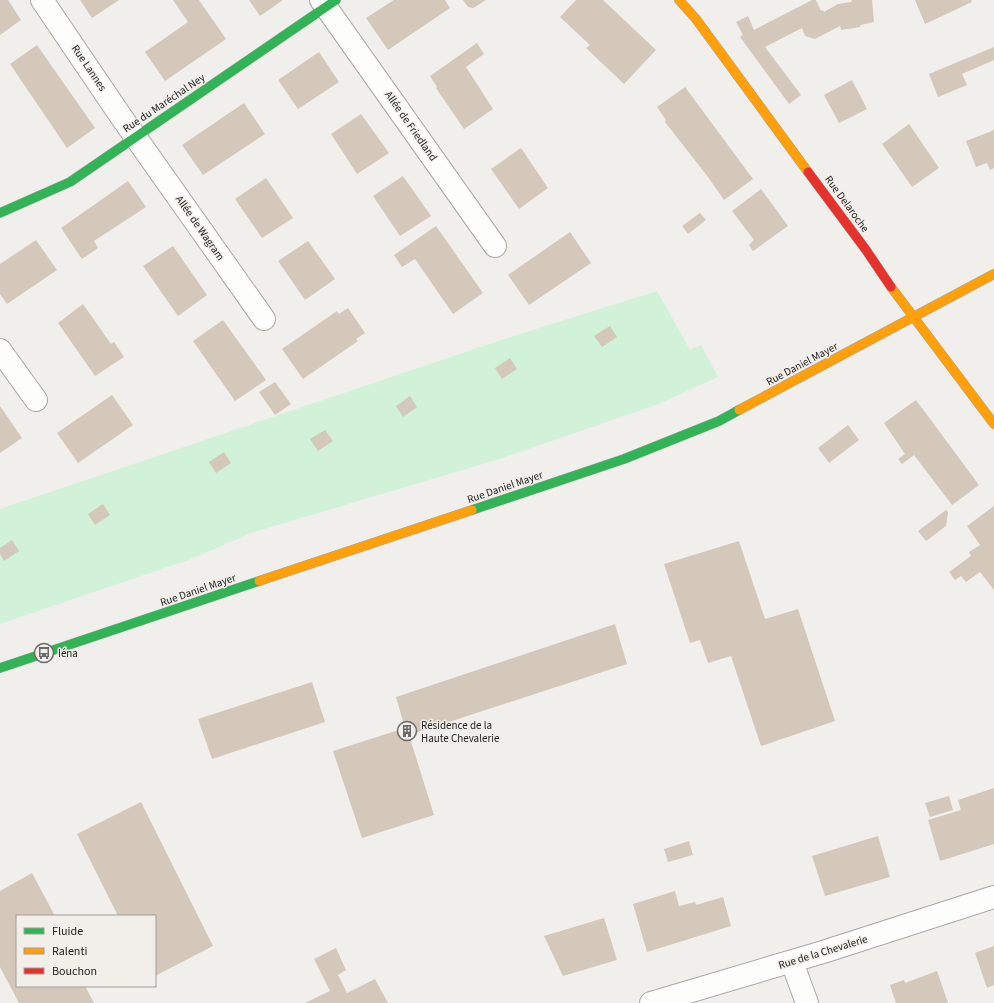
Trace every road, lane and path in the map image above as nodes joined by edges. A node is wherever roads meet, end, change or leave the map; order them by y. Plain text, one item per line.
1 (42, 0) edge
2 (678, 0) edge
3 (328, 2) edge
4 (136, 137) junction
5 (0, 213) edge
6 (496, 246) dead end
7 (994, 274) edge
8 (914, 317) junction
9 (264, 319) dead end
10 (0, 350) edge
11 (36, 400) dead end
12 (994, 424) edge
13 (0, 668) edge
14 (994, 897) edge
15 (792, 962) junction
16 (651, 1003) edge
17 (807, 1003) edge

1 - 4 street, Rue Lannes
2 - 8 main road, Rue Delaroche
3 - 4 main road, Rue du Maréchal Ney
3 - 6 street, Allée de Friedland
4 - 5 main road, Rue du Maréchal Ney
4 - 9 street, Allée de Wagram
7 - 8 main road, Rue Daniel Mayer
8 - 12 main road, Rue Delaroche
8 - 13 main road, Rue Daniel Mayer
10 - 11 street
14 - 15 street, Rue de la Chevalerie
15 - 16 street, Rue de la Chevalerie
15 - 17 street

